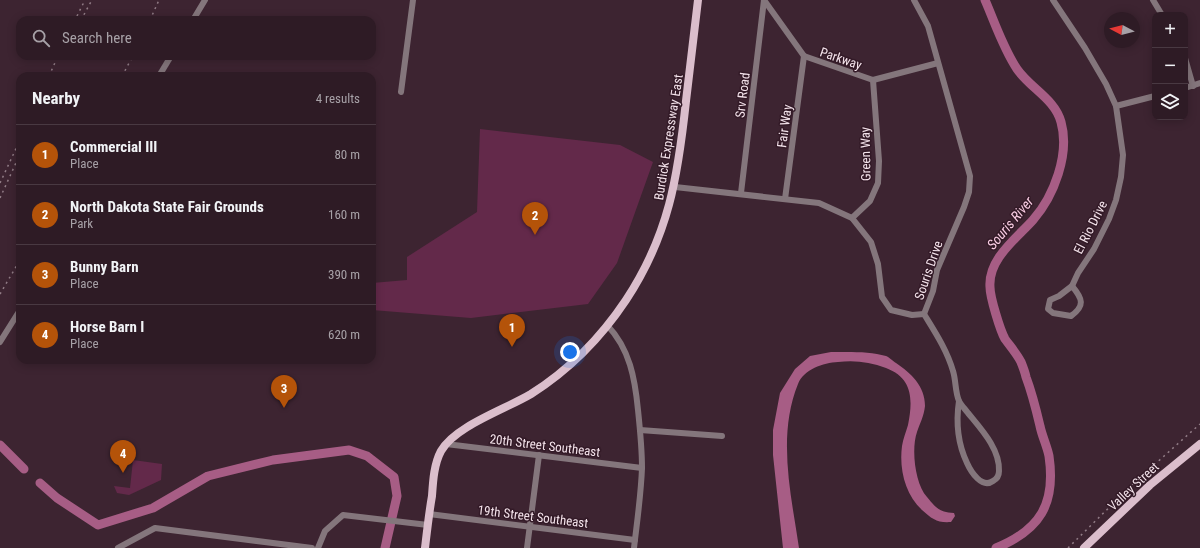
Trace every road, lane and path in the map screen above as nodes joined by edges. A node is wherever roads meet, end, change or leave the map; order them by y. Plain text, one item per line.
1 (205, 0) edge
2 (413, 0) edge
3 (698, 0) edge
4 (764, 0) edge
5 (914, 0) edge
6 (1053, 0) edge
7 (1153, 0) edge
8 (1160, 12) edge
9 (195, 16) edge
10 (804, 56) junction
11 (169, 60) edge
12 (938, 63) junction
13 (1188, 68) edge
14 (161, 72) edge
15 (873, 80) junction
16 (1200, 84) edge
17 (1193, 86) junction
18 (1188, 87) edge
19 (400, 92) dead end
20 (1152, 97) edge
21 (1116, 106) junction
22 (675, 186) junction
23 (741, 194) junction
24 (785, 199) junction
25 (852, 218) junction
26 (1072, 286) junction
27 (924, 314) junction
28 (16, 316) edge
29 (607, 325) junction
30 (0, 342) edge
31 (586, 348) junction
32 (577, 358) dead end
33 (959, 401) junction
34 (640, 430) junction
35 (722, 436) dead end
36 (446, 444) junction
37 (1200, 444) edge
38 (540, 455) junction
39 (642, 468) junction
40 (429, 514) junction
41 (428, 525) junction
42 (530, 527) junction
43 (634, 540) junction
44 (118, 548) edge
45 (312, 548) edge
46 (318, 548) edge
47 (425, 548) edge
48 (527, 548) edge
49 (634, 548) edge
50 (1084, 548) edge

1 - 9 street
2 - 19 street
3 - 22 main road, Burdick Expressway East
4 - 10 street, Parkway
4 - 23 street, Srv Road
5 - 12 street, Souris Drive
6 - 21 street, El Rio Drive
7 - 8 street
10 - 15 street, Parkway
10 - 24 street, Fair Way
11 - 14 street
12 - 15 street, Parkway
12 - 27 street, Souris Drive
13 - 17 street
15 - 25 street, Green Way
16 - 17 street
17 - 18 street
20 - 21 street
21 - 26 street, El Rio Drive
22 - 23 street, Souris Drive
22 - 29 main road, Burdick Expressway East
23 - 24 street, Souris Drive
24 - 25 street, Souris Drive
25 - 27 street, Souris Drive
26 - 26 street, El Rio Drive
27 - 33 street
28 - 30 street
29 - 31 main road, Burdick Expressway East
29 - 34 street
31 - 32 main road, Burdick Expressway East
31 - 36 main road, Burdick Expressway East
33 - 33 street
34 - 35 street
34 - 39 street
36 - 38 street, 20th Street Southeast
36 - 40 main road, Burdick Expressway East
37 - 50 main road, Valley Street
38 - 39 street, 20th Street Southeast
38 - 42 street
39 - 43 street
40 - 41 main road, Burdick Expressway East
40 - 42 street, 19th Street Southeast
41 - 46 street
41 - 47 main road, Burdick Expressway East
42 - 43 street, 19th Street Southeast
42 - 48 street
43 - 49 street
44 - 45 street

